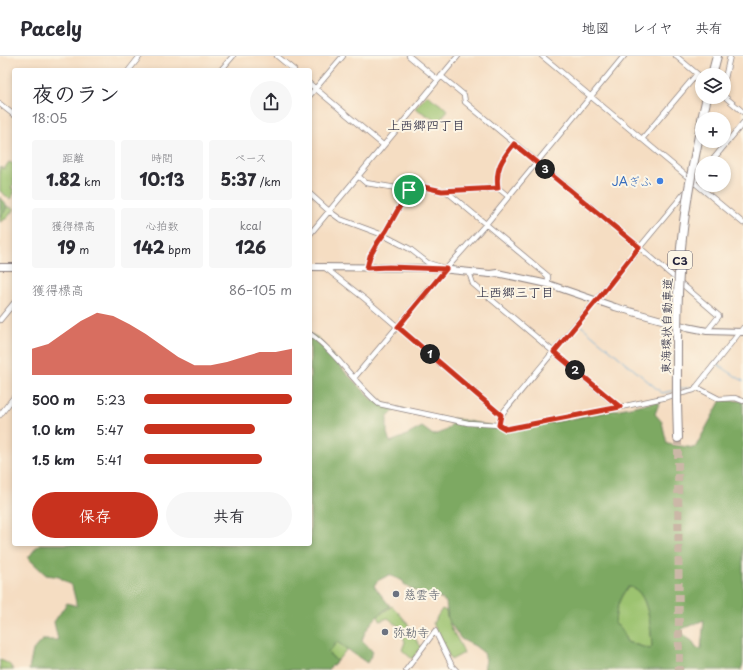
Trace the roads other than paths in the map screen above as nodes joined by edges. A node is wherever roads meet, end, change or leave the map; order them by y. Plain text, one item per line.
1 (140, 56) edge
2 (233, 56) edge
3 (277, 56) edge
4 (343, 56) edge
5 (409, 56) edge
6 (458, 56) edge
7 (624, 56) edge
8 (676, 56) edge
9 (717, 56) edge
10 (730, 56) edge
11 (545, 57) edge
12 (131, 68) edge
13 (223, 68) edge
14 (292, 68) edge
15 (714, 68) edge
16 (727, 68) edge
17 (695, 72) edge
18 (695, 76) edge
19 (440, 78) junction
20 (312, 85) edge
21 (316, 88) junction
22 (312, 93) edge
23 (591, 97) junction
24 (731, 102) edge
25 (0, 104) edge
26 (743, 112) edge
27 (12, 113) edge
28 (743, 123) edge
29 (642, 139) junction
30 (514, 144) junction
31 (383, 145) junction
32 (697, 148) edge
33 (716, 156) edge
34 (537, 162) junction
35 (358, 176) junction
36 (694, 183) junction
37 (498, 188) junction
38 (409, 190) junction
39 (446, 191) junction
40 (312, 196) edge
41 (509, 197) junction
42 (329, 211) junction
43 (743, 223) edge
44 (486, 224) junction
45 (312, 232) edge
46 (383, 235) junction
47 (639, 247) junction
48 (0, 267) edge
49 (12, 267) edge
50 (312, 267) edge
51 (324, 267) junction
52 (367, 268) junction
53 (446, 269) junction
54 (469, 272) junction
55 (548, 284) junction
56 (596, 301) junction
57 (12, 305) edge
58 (0, 320) edge
59 (398, 327) junction
60 (708, 331) junction
61 (742, 331) edge
62 (312, 336) edge
63 (554, 352) junction
64 (354, 378) junction
65 (696, 387) junction
66 (12, 400) edge
67 (743, 401) edge
68 (620, 407) junction
69 (0, 415) edge
70 (501, 415) junction
71 (499, 425) junction
72 (678, 438) tunnel mouth
73 (406, 670) edge
74 (456, 670) edge

1 - 12 street
2 - 13 street
3 - 14 street
4 - 21 street
5 - 19 street
6 - 19 street
7 - 23 street
8 - 17 street
9 - 15 highway
10 - 16 street
11 - 23 street
18 - 29 street
19 - 30 street
19 - 31 street
20 - 21 street
21 - 22 street
21 - 31 street
23 - 29 street
23 - 34 street
24 - 26 street
25 - 27 street
28 - 33 street
29 - 36 street
30 - 34 street
30 - 37 street
31 - 35 street
32 - 72 highway, 東海環状自動車道 / C3, bridge
34 - 41 street
34 - 47 street
35 - 38 street
35 - 42 street
36 - 43 street
36 - 47 street
37 - 39 street
37 - 41 street
38 - 39 street
38 - 46 street
39 - 44 street
40 - 42 street
41 - 44 street
42 - 45 street
42 - 46 street
44 - 53 street
44 - 55 street
46 - 52 street
46 - 53 street
47 - 56 street
47 - 60 street
48 - 49 main road
50 - 51 main road
51 - 52 main road
51 - 59 street
52 - 53 main road
53 - 54 main road
53 - 59 street
54 - 55 main road
54 - 63 street
55 - 56 main road
56 - 60 main road
56 - 63 street
57 - 58 street
59 - 64 street
59 - 70 street
60 - 61 main road
61 - 65 street
62 - 64 street
63 - 68 street
63 - 70 street
64 - 71 street
65 - 67 street
65 - 68 street
66 - 69 street
68 - 71 street
70 - 71 street
73 - 74 street

